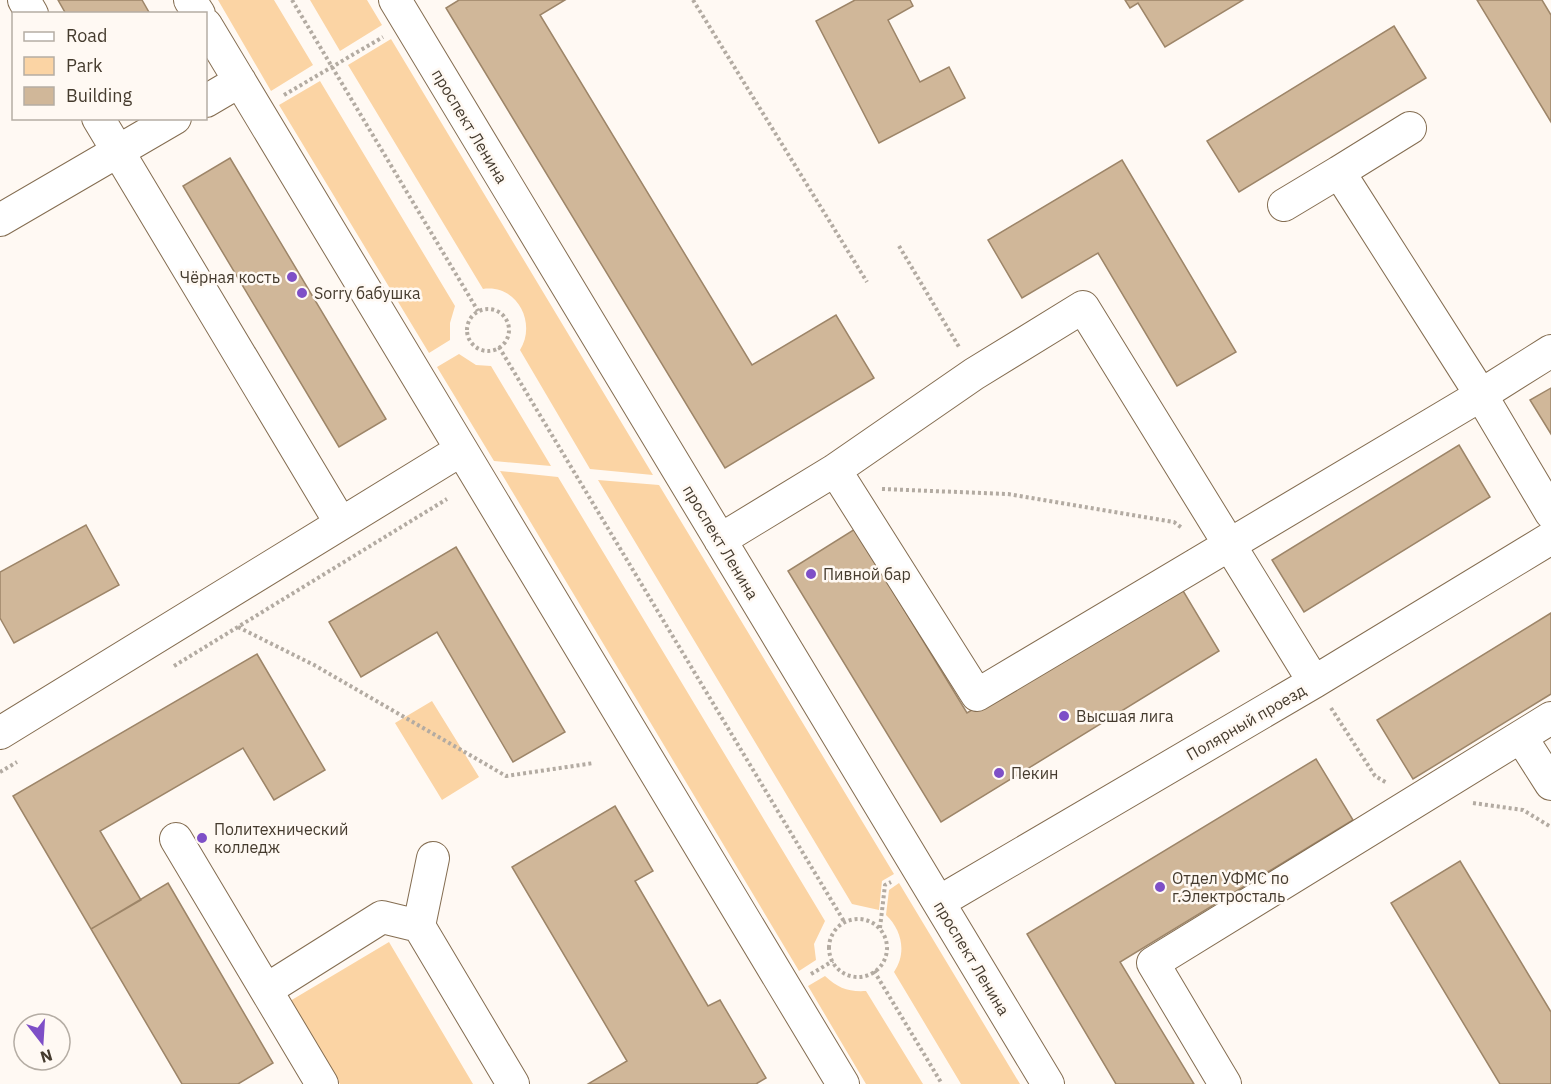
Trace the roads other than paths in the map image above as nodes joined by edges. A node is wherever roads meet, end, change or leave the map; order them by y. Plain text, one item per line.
1 (402, 11) edge
2 (207, 27) edge
3 (240, 81) junction
4 (207, 100) edge
5 (99, 120) edge
6 (172, 120) edge
7 (1410, 128) dead end
8 (118, 151) junction
9 (1340, 172) junction
10 (1284, 205) dead end
11 (0, 220) edge
12 (1551, 351) edge
13 (1481, 395) junction
14 (461, 450) junction
15 (840, 477) junction
16 (1551, 513) edge
17 (340, 522) junction
18 (1551, 538) edge
19 (720, 540) junction
20 (1221, 548) junction
21 (1314, 682) junction
22 (1551, 718) edge
23 (0, 733) edge
24 (1521, 736) junction
25 (1551, 784) edge
26 (176, 839) dead end
27 (433, 858) dead end
28 (939, 903) junction
29 (419, 926) junction
30 (266, 990) junction
31 (322, 1084) edge
32 (513, 1084) edge
33 (843, 1084) edge
34 (1048, 1084) edge
35 (1225, 1084) edge

1 - 19 street, проспект Ленина
2 - 3 street
3 - 4 street
3 - 14 street
5 - 8 street
6 - 8 street
7 - 9 street
8 - 11 street
8 - 17 street
9 - 10 street
9 - 13 street
12 - 13 street
13 - 16 street
13 - 20 street
14 - 17 street
14 - 33 street
15 - 19 street
15 - 20 street
15 - 20 street
17 - 23 street
18 - 21 street, Полярный проезд
19 - 28 street, проспект Ленина
20 - 21 street
21 - 28 street, Полярный проезд
22 - 24 street
24 - 25 street
24 - 35 street
26 - 30 street
27 - 29 street
28 - 34 street, проспект Ленина
29 - 30 street
29 - 32 street
30 - 31 street

